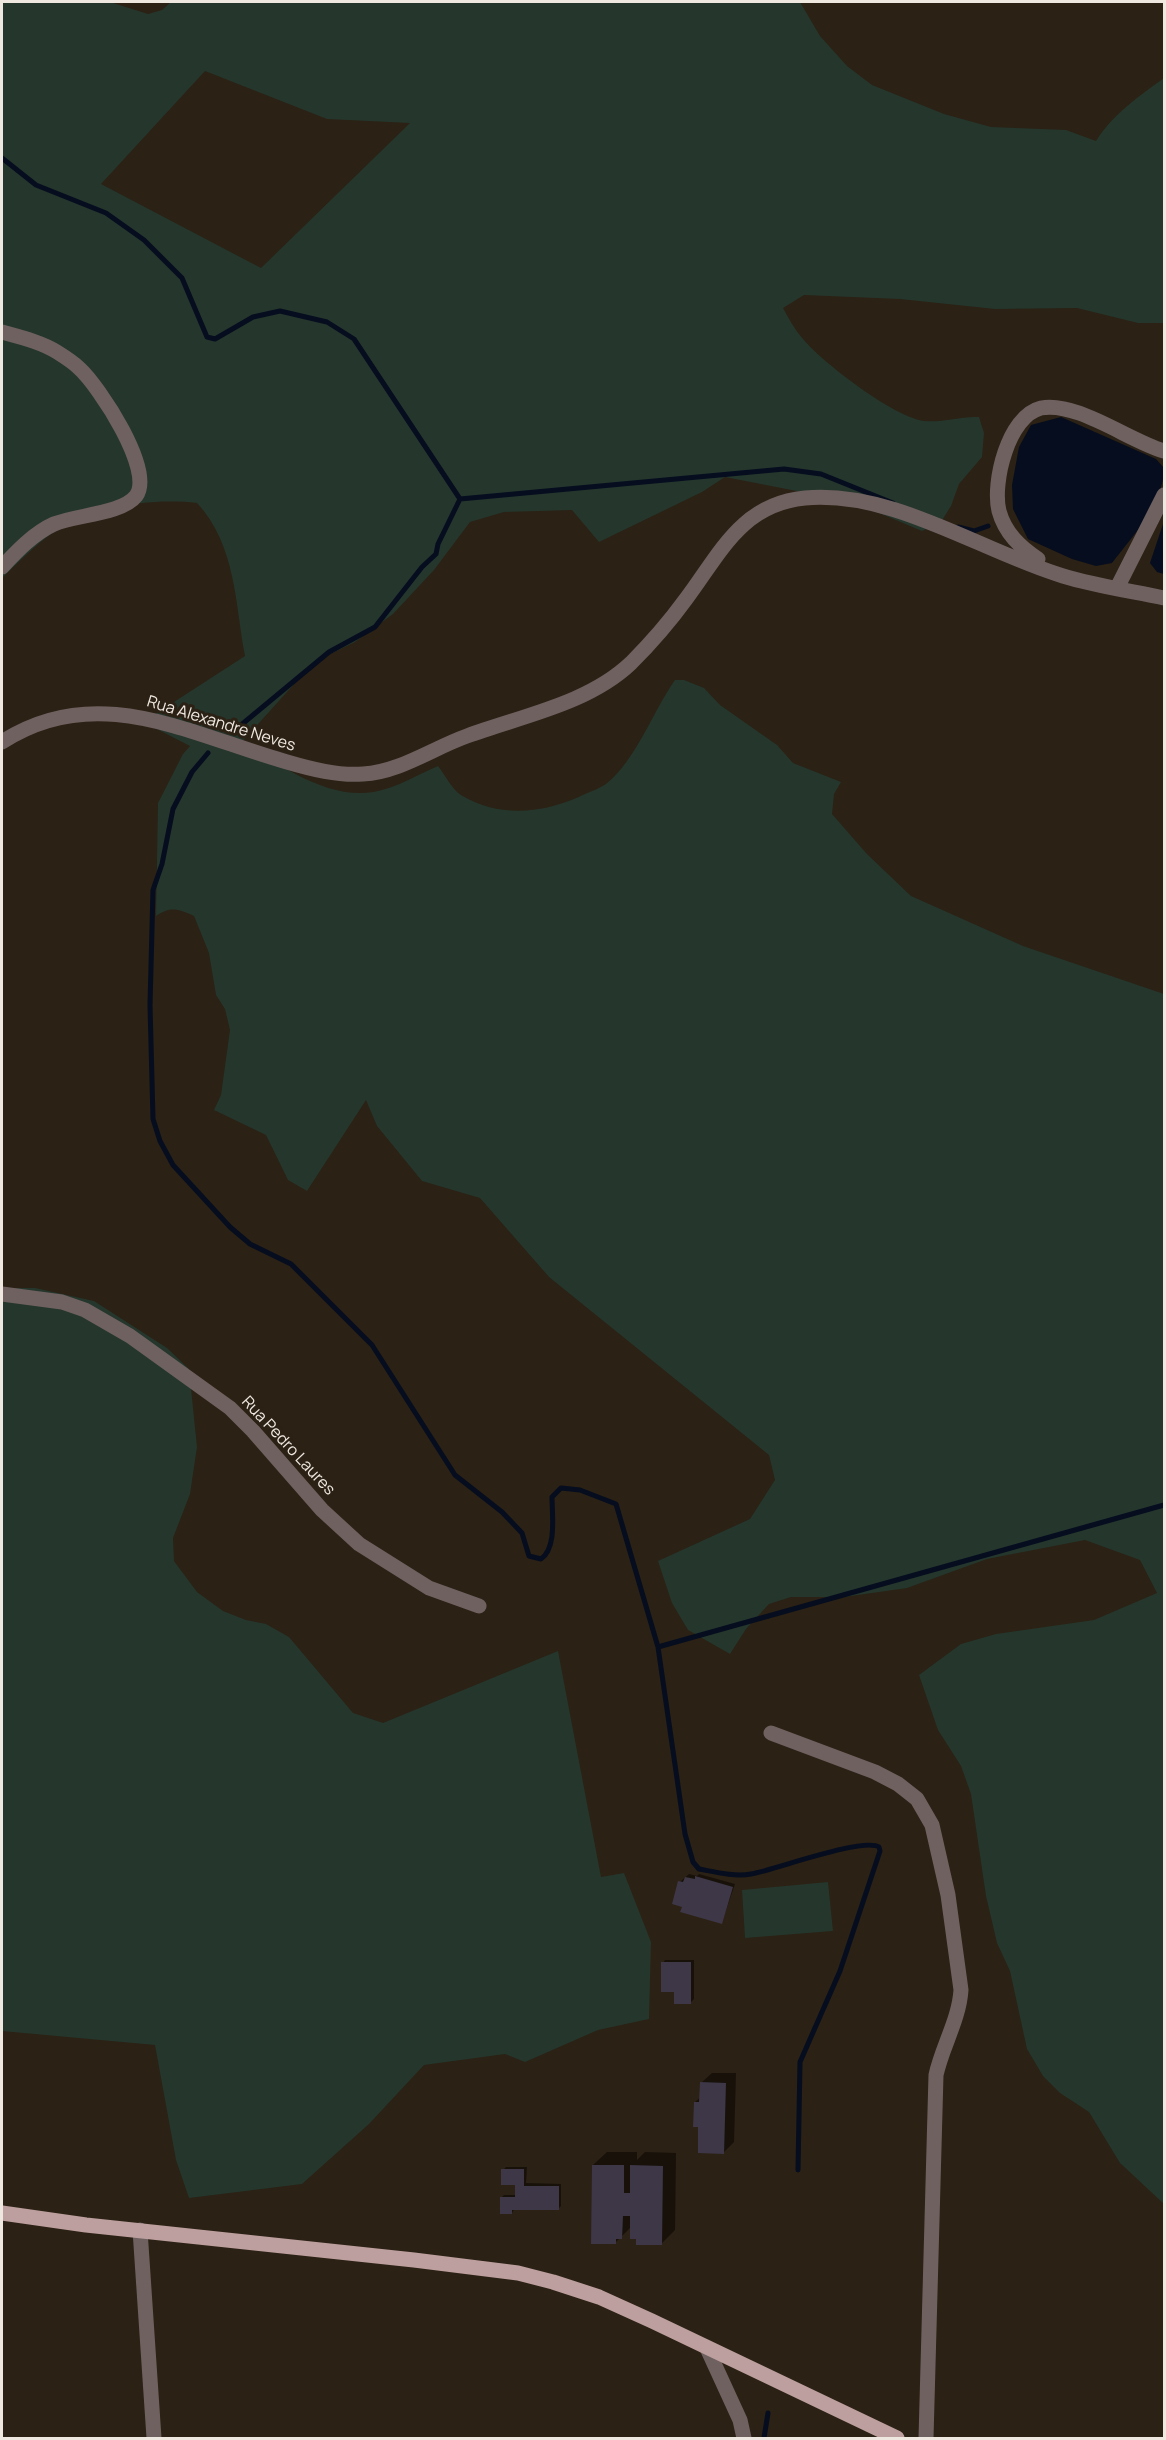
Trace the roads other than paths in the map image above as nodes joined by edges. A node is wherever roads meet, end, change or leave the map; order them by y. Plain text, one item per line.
1 (2, 332) edge
2 (1164, 451) edge
3 (1164, 495) edge
4 (2, 567) edge
5 (1063, 576) junction
6 (1117, 588) junction
7 (1164, 598) edge
8 (2, 742) edge
9 (2, 1294) edge
10 (478, 1605) dead end
11 (771, 1733) dead end
12 (2, 2213) edge
13 (140, 2230) junction
14 (707, 2348) junction
15 (154, 2439) edge
16 (744, 2439) edge
17 (897, 2439) edge
18 (926, 2439) edge

1 - 4 street
2 - 5 street
3 - 6 street
5 - 6 street
5 - 8 street, Rua Alexandre Neves
6 - 7 street
9 - 10 street, Rua Pedro Laures
11 - 18 street
12 - 13 main road
13 - 14 main road
13 - 15 street
14 - 16 street
14 - 17 main road

